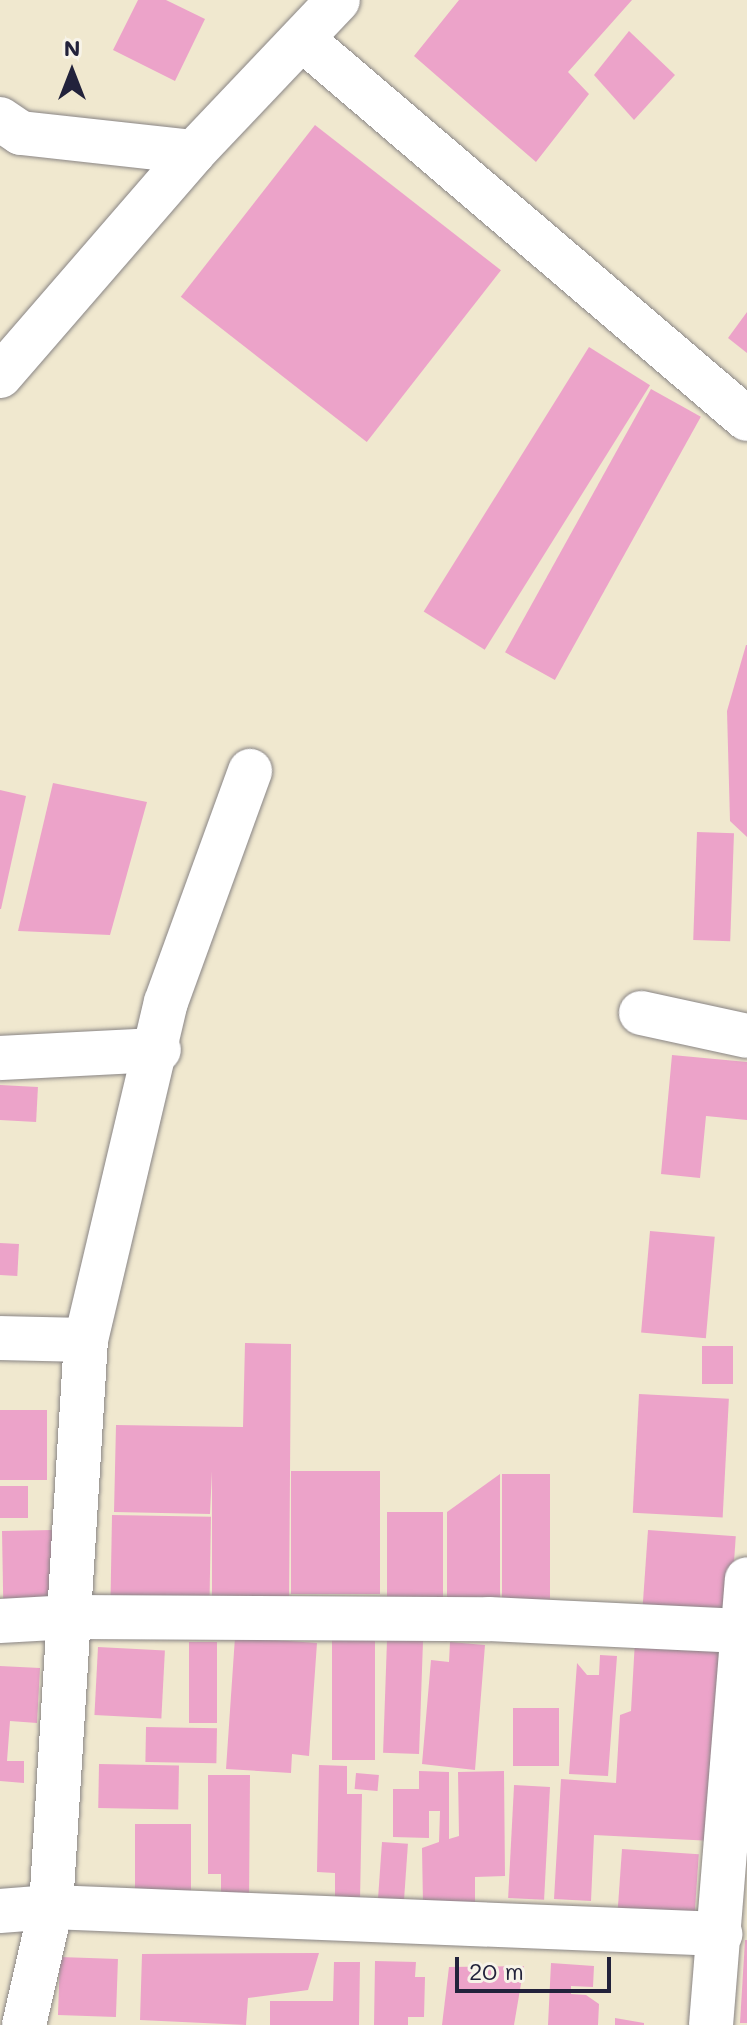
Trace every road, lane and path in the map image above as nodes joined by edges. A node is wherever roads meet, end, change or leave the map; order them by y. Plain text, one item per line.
1 (338, 0) edge
2 (302, 39) junction
3 (0, 119) edge
4 (194, 152) junction
5 (0, 376) edge
6 (747, 419) edge
7 (250, 771) dead end
8 (641, 1013) dead end
9 (747, 1036) edge
10 (159, 1050) junction
11 (0, 1058) edge
12 (0, 1338) edge
13 (86, 1340) junction
14 (747, 1579) edge
15 (71, 1617) junction
16 (0, 1621) edge
17 (746, 1631) edge
18 (51, 1907) junction
19 (0, 1911) edge
20 (720, 1934) junction
21 (24, 2025) edge
22 (711, 2025) edge

1 - 2 street
2 - 4 street
2 - 6 street
3 - 4 street
4 - 5 street
7 - 10 street
8 - 9 street
10 - 11 street
10 - 13 street
12 - 13 street
13 - 15 street
14 - 17 street
15 - 16 street
15 - 17 street
15 - 18 street
17 - 20 street
18 - 19 street
18 - 20 street
18 - 21 street
20 - 22 street

